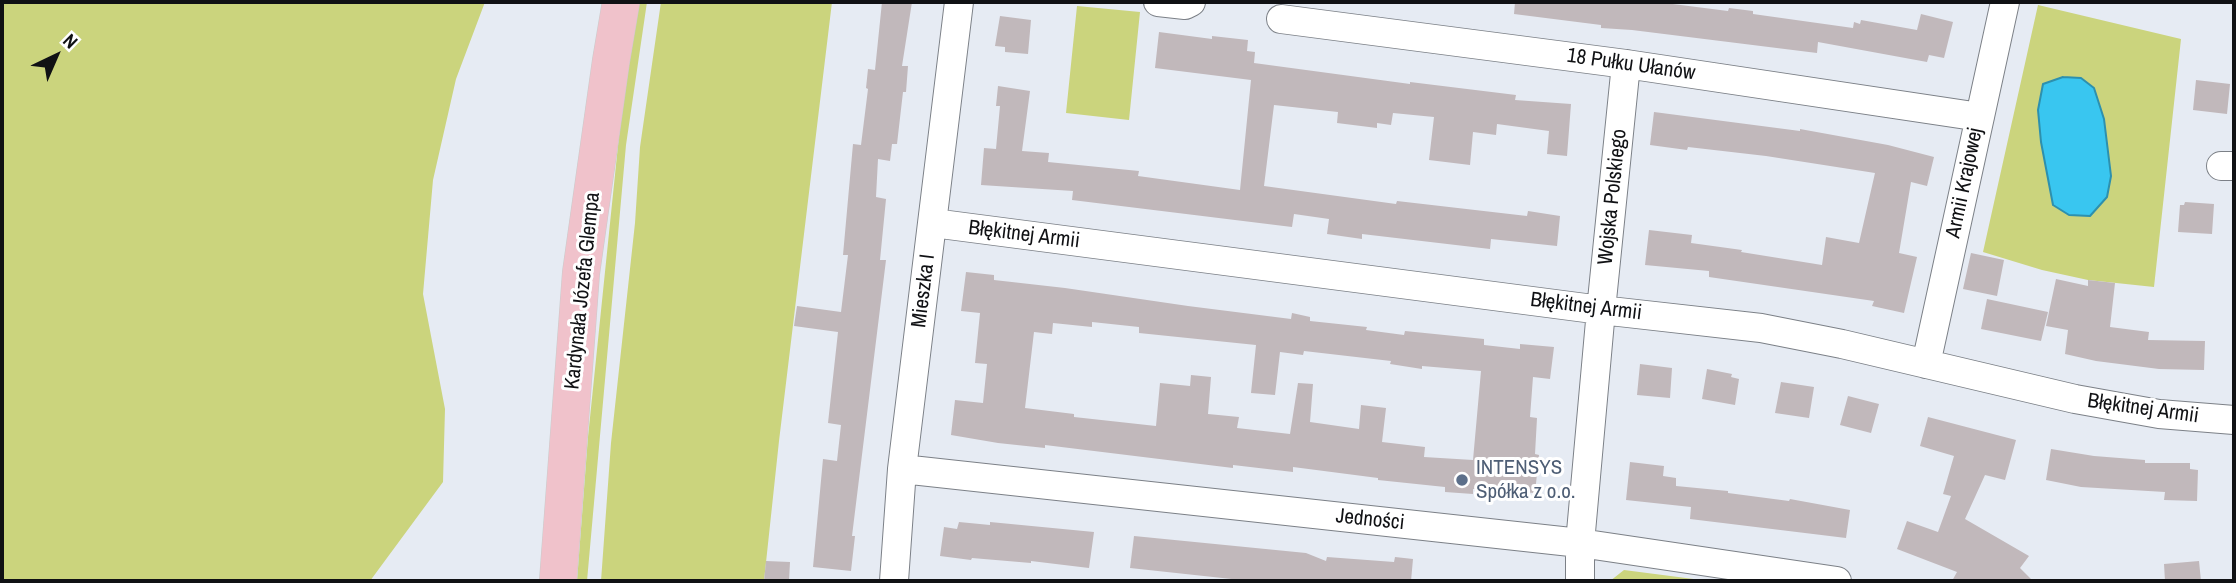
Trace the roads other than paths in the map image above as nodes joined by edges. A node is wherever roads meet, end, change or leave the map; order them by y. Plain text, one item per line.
1 (621, 2) edge
2 (959, 2) edge
3 (2005, 2) edge
4 (1281, 19) dead end
5 (1626, 64) junction
6 (1980, 117) junction
7 (933, 223) junction
8 (1601, 310) junction
9 (1926, 364) junction
10 (2234, 420) edge
11 (902, 469) junction
12 (1580, 543) junction
13 (558, 581) edge
14 (894, 581) edge
15 (1580, 581) edge
16 (1837, 581) edge

1 - 13 main road, Kardynała Józefa Glempa
2 - 7 street, Mieszka I
3 - 6 street, Armii Krajowej
4 - 5 street, 18 Pułku Ułanów
5 - 6 street, 18 Pułku Ułanów
5 - 8 street, Wojska Polskiego
6 - 9 street, Armii Krajowej
7 - 8 street, Błękitnej Armii
7 - 11 street, Mieszka I
8 - 9 street, Błękitnej Armii
8 - 12 street, Wojska Polskiego
9 - 10 street, Błękitnej Armii
11 - 12 street, Jedności
11 - 14 street, Mieszka I
12 - 15 street, Wojska Polskiego
12 - 16 street, Jedności

